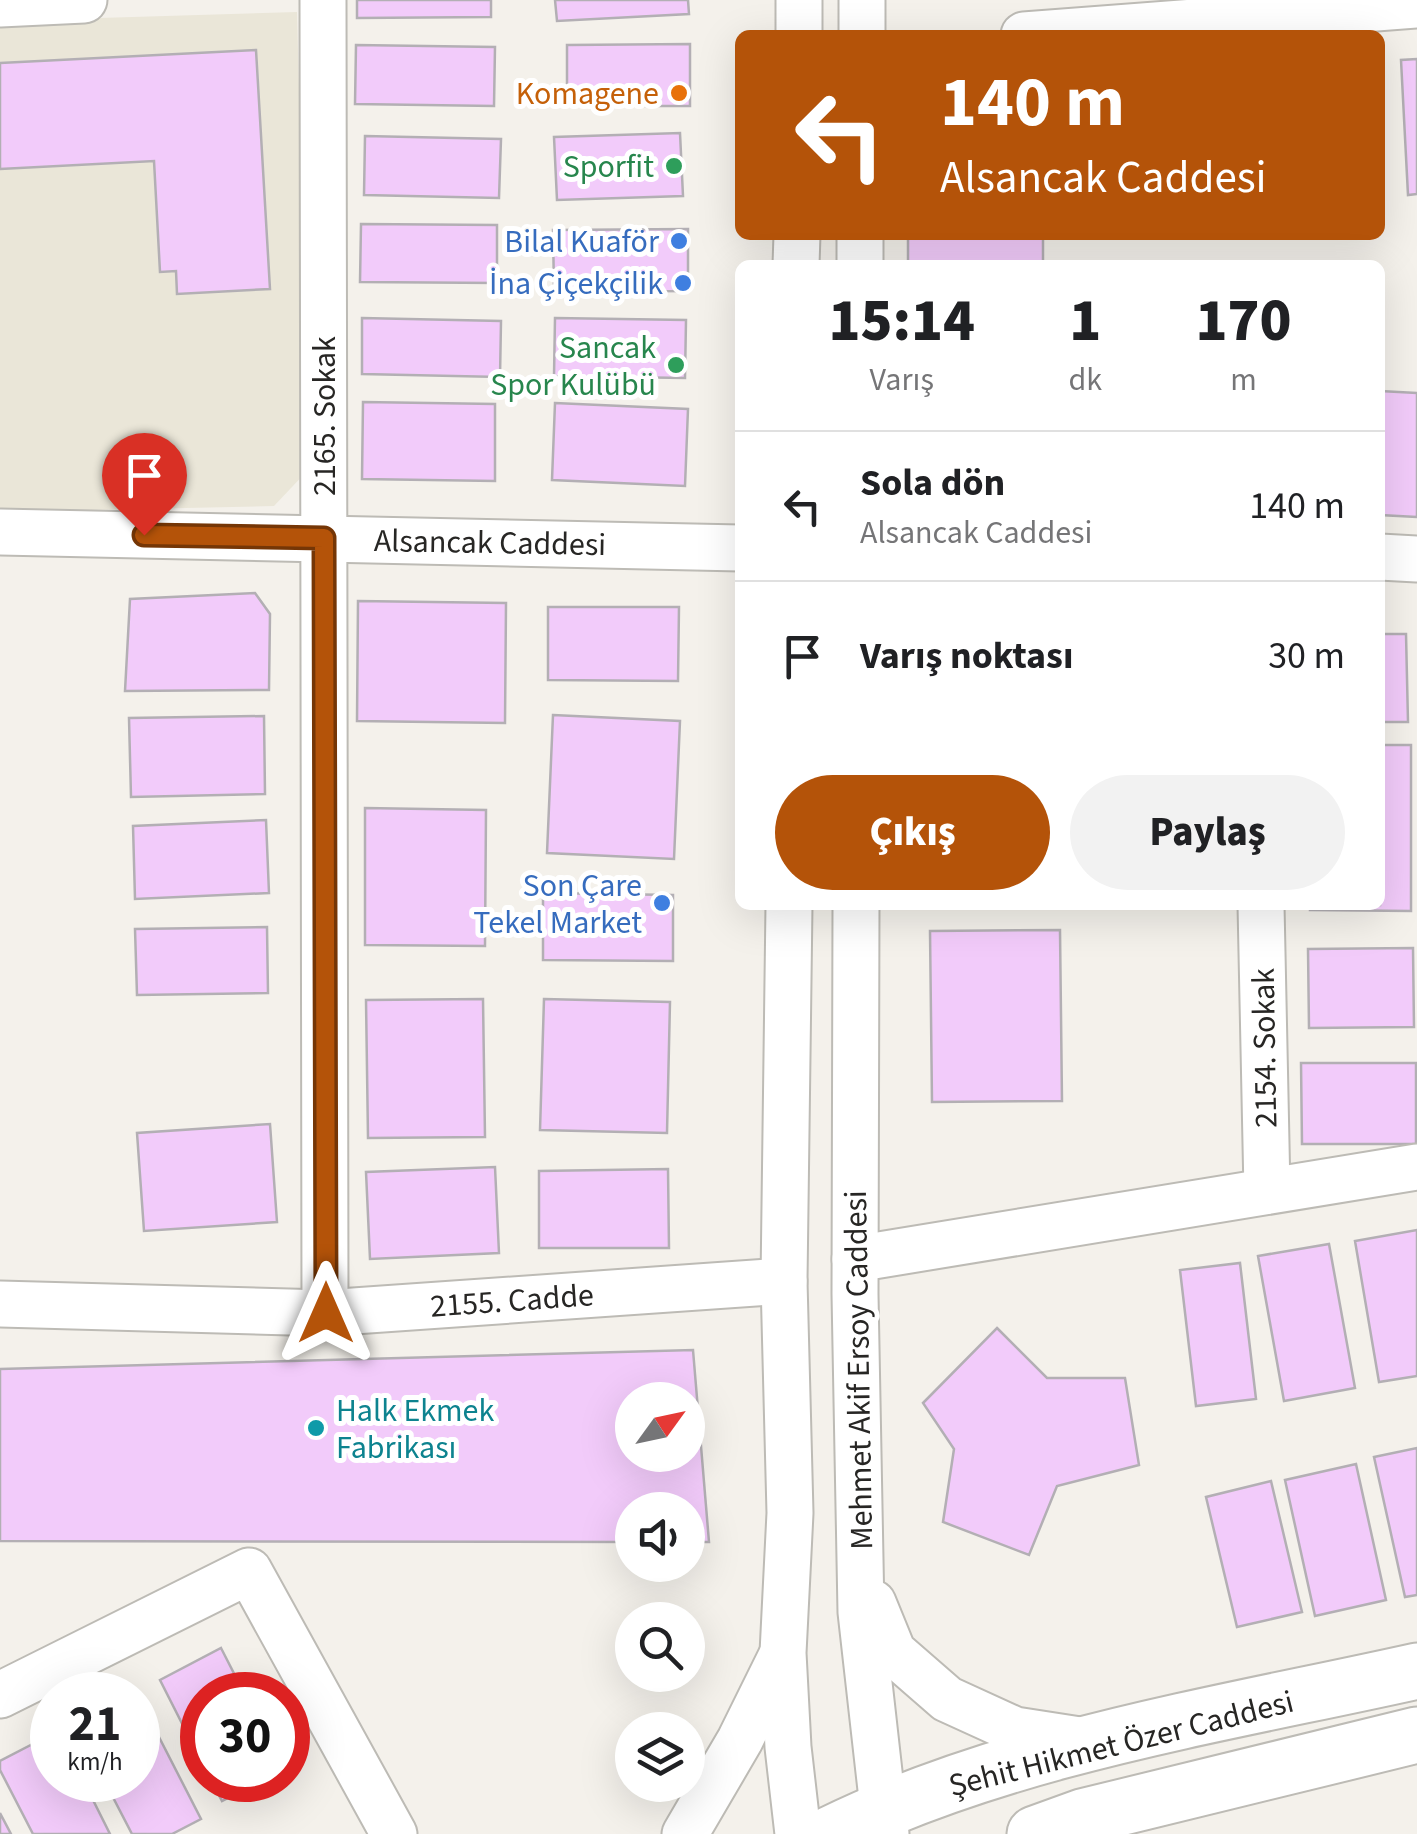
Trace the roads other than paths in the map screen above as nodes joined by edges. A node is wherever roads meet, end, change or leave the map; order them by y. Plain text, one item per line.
1 (84, 0) edge
2 (323, 0) edge
3 (799, 0) edge
4 (862, 0) edge
5 (0, 4) edge
6 (1417, 5) edge
7 (1248, 8) edge
8 (798, 30) edge
9 (862, 30) edge
10 (1065, 30) edge
11 (0, 532) edge
12 (324, 538) junction
13 (735, 548) edge
14 (1385, 557) edge
15 (1417, 559) edge
16 (788, 910) edge
17 (856, 910) edge
18 (1261, 910) edge
19 (1417, 1166) edge
20 (1267, 1191) junction
21 (856, 1258) junction
22 (784, 1281) junction
23 (0, 1304) edge
24 (326, 1313) junction
25 (860, 1573) junction
26 (783, 1653) junction
27 (1417, 1671) edge
28 (0, 1696) edge
29 (1417, 1736) edge
30 (1098, 1742) junction
31 (885, 1821) edge
32 (1061, 1828) edge
33 (394, 1834) edge
34 (685, 1834) edge
35 (798, 1834) edge
36 (831, 1834) edge

1 - 5 street
2 - 12 street, 2165. Sokak
3 - 8 street
4 - 9 street
6 - 7 street
7 - 10 street
11 - 12 street, Alsancak Caddesi
12 - 13 street, Alsancak Caddesi
12 - 24 street, 2165. Sokak
14 - 15 street
16 - 22 street
17 - 21 street, Mehmet Akif Ersoy Caddesi
18 - 20 street, 2154. Sokak
19 - 20 street
20 - 21 street
21 - 25 street, Mehmet Akif Ersoy Caddesi
22 - 24 street, 2155. Cadde
22 - 26 street
23 - 24 street, 2155. Cadde
25 - 30 street
25 - 31 street, Mehmet Akif Ersoy Caddesi
26 - 34 street
26 - 35 street
27 - 30 main road, Şehit Hikmet Özer Caddesi
28 - 33 street
29 - 32 main road, Şehit Hikmet Özer Caddesi
30 - 31 main road, Şehit Hikmet Özer Caddesi
31 - 36 main road, Şehit Hikmet Özer Caddesi

